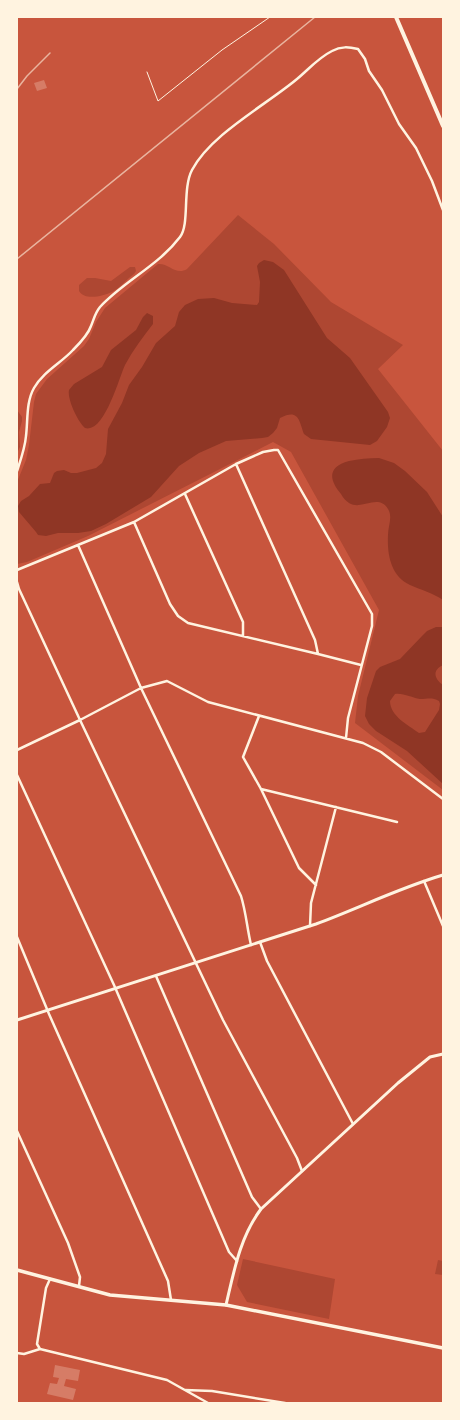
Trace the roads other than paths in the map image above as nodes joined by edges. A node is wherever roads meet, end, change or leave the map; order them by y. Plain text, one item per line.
1 (270, 17) edge
2 (396, 17) edge
3 (147, 72) dead end
4 (443, 126) edge
5 (443, 210) edge
6 (236, 464) junction
7 (17, 471) edge
8 (184, 494) junction
9 (134, 522) junction
10 (78, 545) junction
11 (17, 570) edge
12 (17, 582) edge
13 (243, 636) junction
14 (318, 654) junction
15 (361, 665) junction
16 (141, 688) junction
17 (259, 716) junction
18 (80, 720) junction
19 (346, 738) junction
20 (17, 750) edge
21 (17, 775) edge
22 (261, 789) junction
23 (443, 798) edge
24 (336, 807) junction
25 (397, 822) dead end
26 (443, 875) edge
27 (424, 880) junction
28 (316, 885) junction
29 (310, 926) junction
30 (443, 926) edge
31 (17, 936) edge
32 (260, 942) junction
33 (251, 945) junction
34 (196, 963) junction
35 (156, 976) junction
36 (115, 989) junction
37 (48, 1010) junction
38 (17, 1020) edge
39 (443, 1054) edge
40 (353, 1124) junction
41 (17, 1131) edge
42 (302, 1171) junction
43 (261, 1209) junction
44 (237, 1261) junction
45 (17, 1270) edge
46 (50, 1279) junction
47 (79, 1286) junction
48 (171, 1300) junction
49 (226, 1305) junction
50 (443, 1348) edge
51 (40, 1349) junction
52 (17, 1353) edge
53 (185, 1390) junction
54 (208, 1403) edge
55 (285, 1403) edge

1 - 3 lane
2 - 4 main road
5 - 7 street
6 - 8 street
6 - 14 street
6 - 15 street
8 - 9 street
8 - 13 street
9 - 10 street
9 - 13 street
10 - 11 street
10 - 16 street
12 - 18 street
13 - 14 street
14 - 15 street
15 - 19 street
16 - 17 street
16 - 18 street
16 - 33 street
17 - 19 street
17 - 22 street
18 - 20 street
18 - 34 street
19 - 23 street
21 - 36 street
22 - 24 street
22 - 28 street
24 - 25 street
24 - 28 street
26 - 27 street
27 - 29 street
27 - 30 street
28 - 29 street
29 - 32 street
31 - 37 street
32 - 33 street
32 - 40 street
33 - 34 street
34 - 35 street
34 - 42 street
35 - 36 street
35 - 43 street
36 - 37 street
36 - 44 street
37 - 38 street
37 - 48 street
39 - 40 street
40 - 42 street
41 - 47 street
42 - 43 street
43 - 44 street
44 - 49 street
45 - 46 main road
46 - 47 main road
46 - 51 street
47 - 48 main road
48 - 49 main road
49 - 50 main road
51 - 52 street
51 - 53 street
53 - 54 street
53 - 55 street

